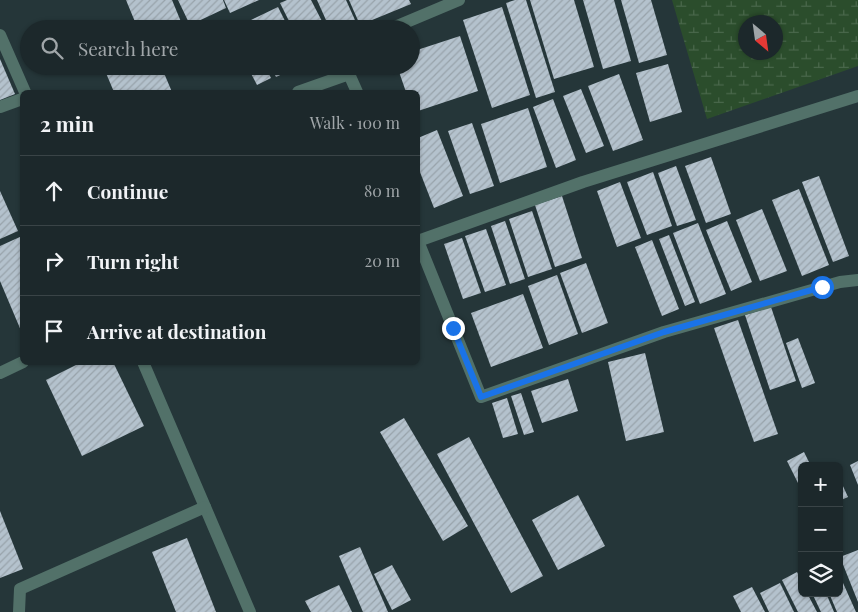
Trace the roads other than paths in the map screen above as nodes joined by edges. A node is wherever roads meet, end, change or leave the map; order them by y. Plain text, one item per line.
1 (459, 0) edge
2 (411, 20) edge
3 (0, 35) edge
4 (337, 75) edge
5 (351, 75) edge
6 (23, 90) edge
7 (303, 90) edge
8 (355, 90) edge
9 (858, 96) edge
10 (20, 100) edge
11 (0, 108) edge
12 (420, 240) edge
13 (420, 246) edge
14 (858, 280) edge
15 (20, 364) edge
16 (144, 365) edge
17 (0, 373) edge
18 (205, 507) junction
19 (18, 612) edge
20 (250, 612) edge

1 - 2 street
3 - 6 street
4 - 7 street
5 - 8 street
9 - 12 street
10 - 11 street
13 - 14 street
15 - 17 street
16 - 18 street
18 - 19 street
18 - 20 street

